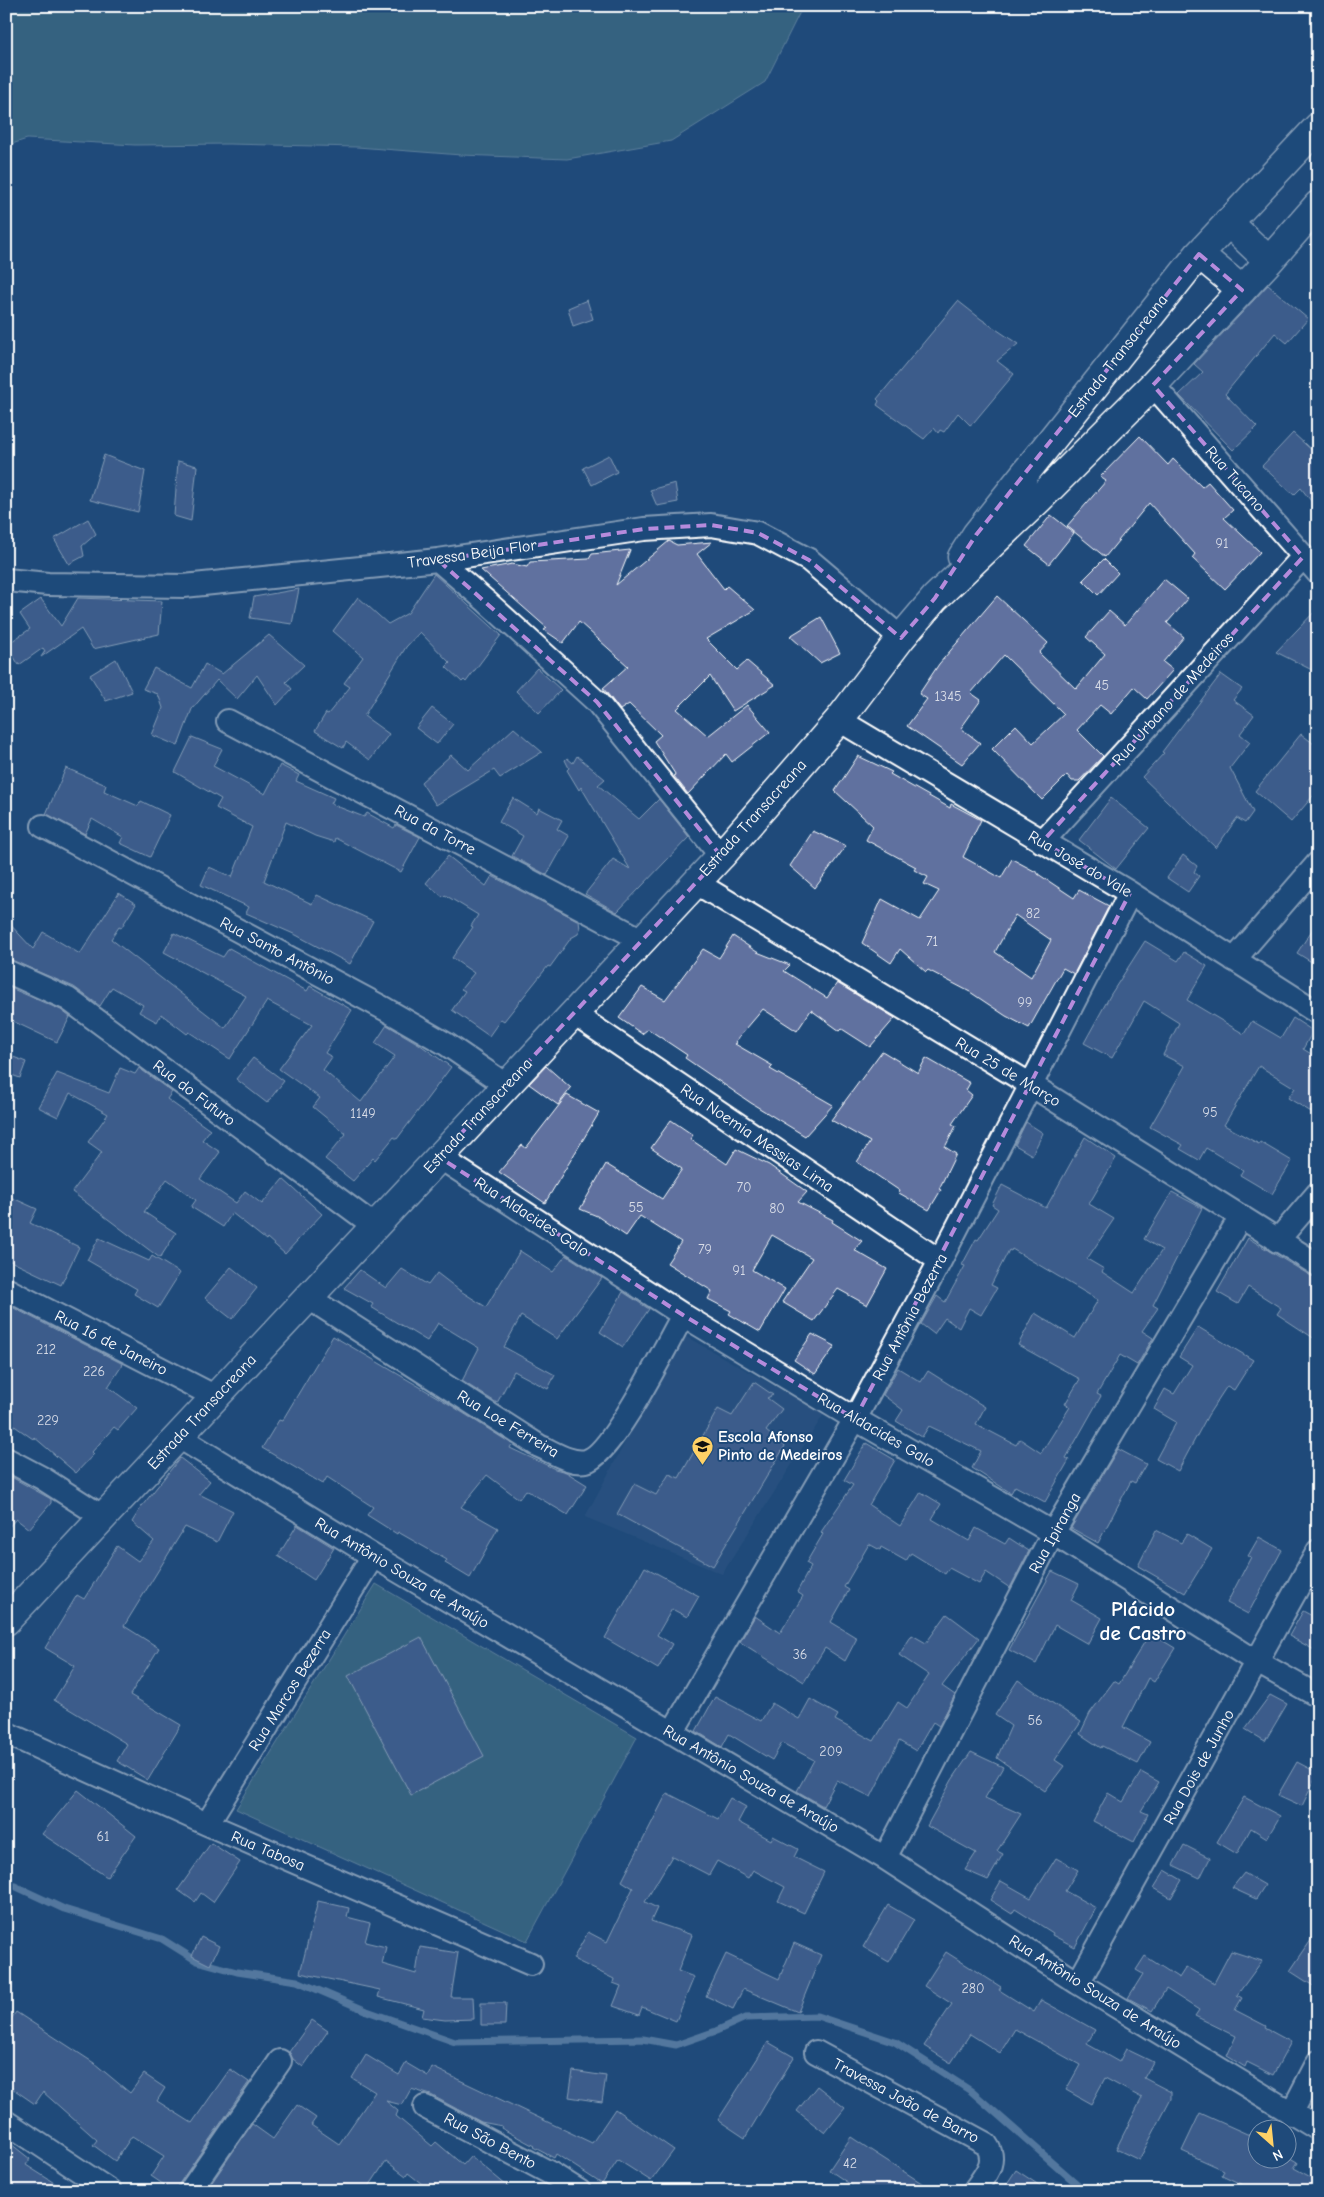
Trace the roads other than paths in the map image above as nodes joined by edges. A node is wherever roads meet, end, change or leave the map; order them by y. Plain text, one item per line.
1 (1318, 127) edge
2 (1318, 205) edge
3 (1228, 222) junction
4 (1199, 254) junction
5 (1269, 261) junction
6 (1242, 290) junction
7 (1153, 385) junction
8 (1303, 557) junction
9 (438, 560) junction
10 (1318, 573) edge
11 (6, 580) edge
12 (935, 598) junction
13 (901, 638) junction
14 (228, 720) dead end
15 (839, 720) junction
16 (44, 826) dead end
17 (1042, 842) junction
18 (721, 856) junction
19 (1318, 863) edge
20 (695, 882) junction
21 (1130, 892) junction
22 (642, 940) junction
23 (1234, 960) junction
24 (6, 971) edge
25 (1318, 1013) edge
26 (574, 1014) junction
27 (506, 1085) junction
28 (1031, 1086) junction
29 (440, 1157) junction
30 (1318, 1193) edge
31 (1241, 1216) junction
32 (376, 1227) junction
33 (1277, 1241) junction
34 (940, 1262) junction
35 (1318, 1265) edge
36 (6, 1289) edge
37 (309, 1298) junction
38 (683, 1315) junction
39 (216, 1397) junction
40 (855, 1419) junction
41 (179, 1437) junction
42 (6, 1459) edge
43 (103, 1517) junction
44 (1053, 1533) junction
45 (1318, 1551) edge
46 (373, 1556) junction
47 (6, 1621) edge
48 (1257, 1662) junction
49 (1318, 1696) edge
50 (6, 1733) edge
51 (672, 1733) junction
52 (207, 1824) junction
53 (885, 1858) junction
54 (531, 1964) dead end
55 (1078, 1983) junction
56 (816, 2052) dead end
57 (280, 2061) dead end
58 (1318, 2062) edge
59 (425, 2107) dead end
60 (1291, 2114) junction
61 (6, 2122) edge
62 (1318, 2130) edge
63 (110, 2191) edge
64 (190, 2191) edge
65 (579, 2191) edge
66 (974, 2191) edge

1 - 3 street, Estrada Transacreana
2 - 5 street, Estrada Transacreana
3 - 4 street, Estrada Transacreana
3 - 5 street
4 - 6 street
4 - 12 street, Estrada Transacreana
5 - 6 street, Estrada Transacreana
6 - 7 street, Estrada Transacreana
7 - 8 street, Rua Tucano
7 - 12 street, Estrada Transacreana
8 - 10 street, Rua Tucano
8 - 17 street, Rua Urbano de Medeiros
9 - 11 street, Travessa Beija Flor
9 - 13 street, Travessa Beija Flor
9 - 18 street
12 - 13 street, Estrada Transacreana
13 - 15 street, Estrada Transacreana
14 - 22 street, Rua da Torre
15 - 17 street, Rua José do Vale
15 - 18 street, Estrada Transacreana
16 - 27 street, Rua Santo Antônio
17 - 21 street, Rua José do Vale
18 - 20 street, Estrada Transacreana
19 - 23 street
20 - 22 street, Estrada Transacreana
20 - 28 street, Rua 25 de Março
21 - 23 street, Rua José do Vale
21 - 28 street, Rua Antônia Bezerra
22 - 26 street, Estrada Transacreana
23 - 25 street, Rua José do Vale
24 - 32 street, Rua do Futuro
26 - 27 street, Estrada Transacreana
26 - 34 street, Rua Noemia Messias Lima
27 - 29 street, Estrada Transacreana
28 - 31 street, Rua 25 de Março
28 - 34 street, Rua Antônia Bezerra
29 - 32 street, Estrada Transacreana
29 - 38 street, Rua Aldacides Galo
30 - 33 street
31 - 33 street, Rua 25 de Março
31 - 44 street, Rua Ipiranga
32 - 37 street, Estrada Transacreana
33 - 35 street, Rua 25 de Março
34 - 40 street, Rua Antônia Bezerra
36 - 39 street, Rua 16 de Janeiro
37 - 38 street, Rua Loe Ferreira
37 - 39 street, Estrada Transacreana
38 - 40 street, Rua Aldacides Galo
39 - 41 street, Estrada Transacreana
40 - 44 street, Rua Aldacides Galo
40 - 51 street, Rua Antônia Bezerra
41 - 43 street, Estrada Transacreana
41 - 46 street, Rua Antônio Souza de Araújo
42 - 43 street
43 - 47 street, Estrada Transacreana
44 - 48 street, Rua Aldacides Galo
44 - 53 street, Rua Ipiranga
45 - 48 street, Rua Dois de Junho
46 - 51 street, Rua Antônio Souza de Araújo
46 - 52 street, Rua Marcos Bezerra
48 - 49 street, Rua Aldacides Galo
48 - 55 street, Rua Dois de Junho
50 - 52 street, Rua Tabosa
51 - 53 street, Rua Antônio Souza de Araújo
52 - 54 street, Rua Tabosa
53 - 55 street, Rua Antônio Souza de Araújo
55 - 60 street, Rua Antônio Souza de Araújo
56 - 66 street, Travessa João de Barro
57 - 64 street
58 - 60 street
59 - 65 street, Rua São Bento
60 - 62 street, Rua Antônio Souza de Araújo
61 - 63 street

